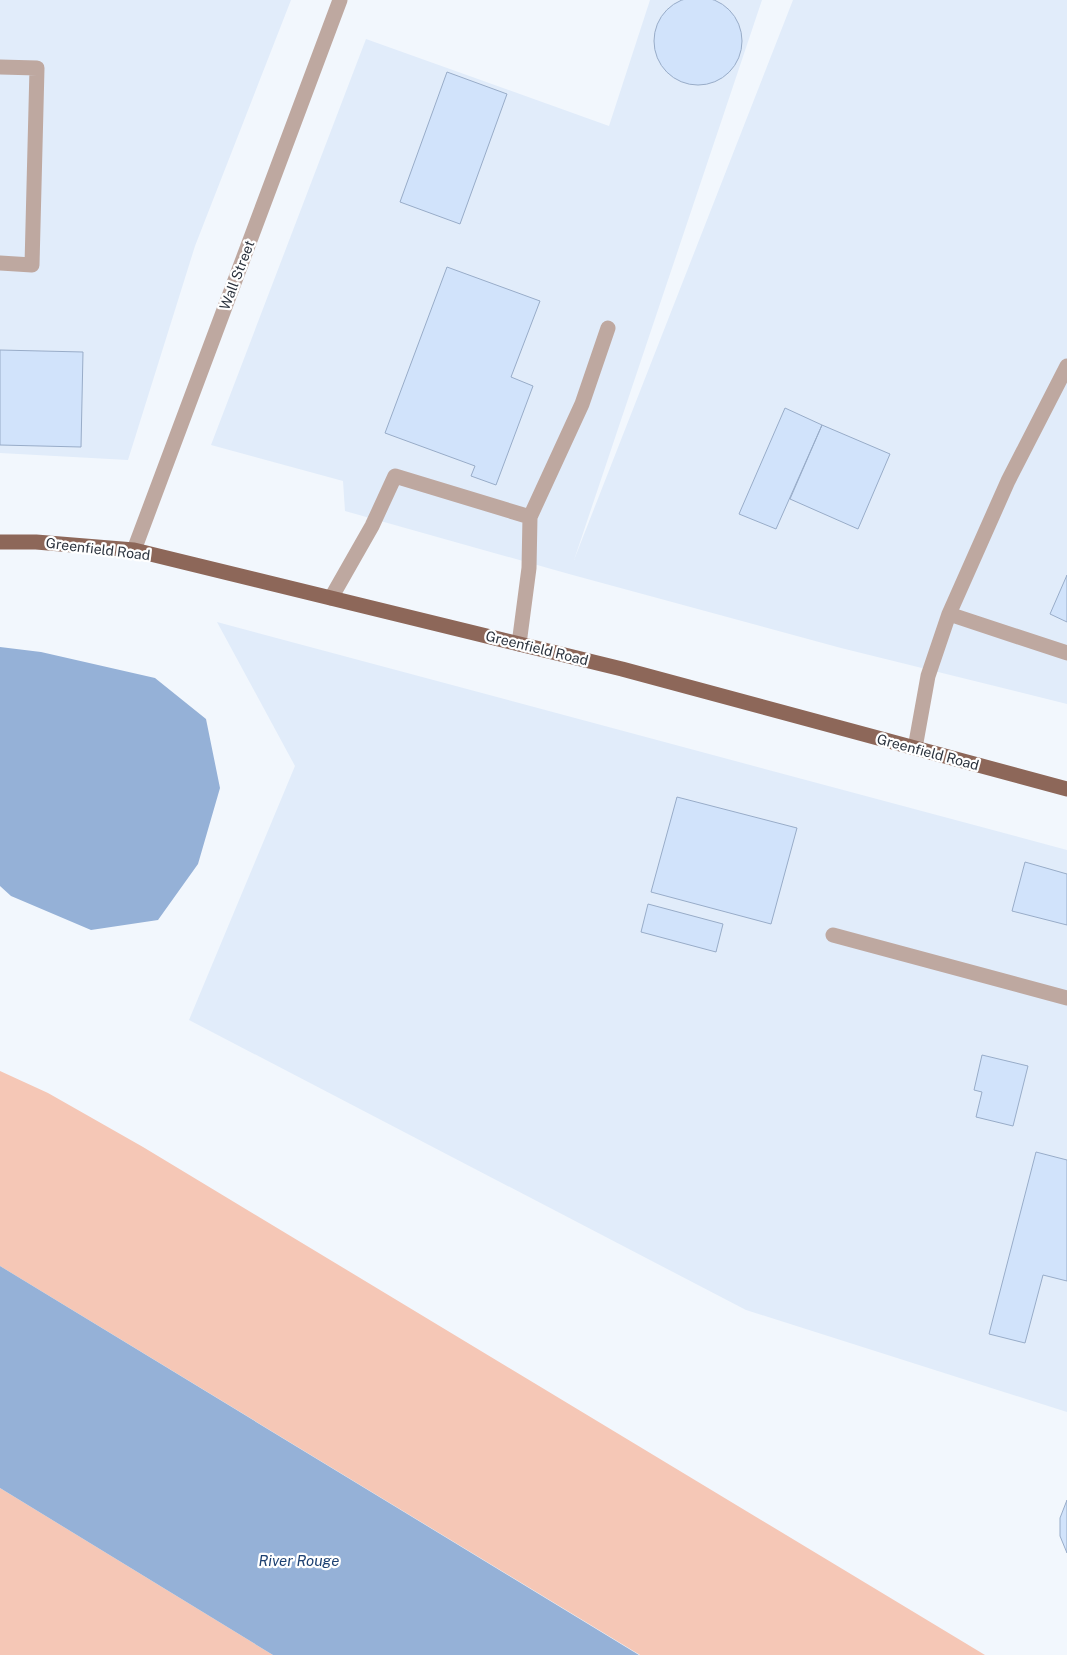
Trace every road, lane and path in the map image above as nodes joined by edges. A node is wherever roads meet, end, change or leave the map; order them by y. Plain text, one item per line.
1 (340, 0) edge
2 (0, 67) edge
3 (0, 263) edge
4 (608, 328) dead end
5 (1067, 366) edge
6 (530, 517) junction
7 (0, 542) edge
8 (134, 550) junction
9 (331, 598) junction
10 (949, 614) junction
11 (519, 644) junction
12 (1067, 653) edge
13 (915, 748) junction
14 (1067, 789) edge
15 (833, 935) dead end
16 (1067, 998) edge

1 - 8 street, Wall Street
2 - 3 street
4 - 6 street
5 - 10 street
6 - 9 street
6 - 11 street
7 - 8 main road, Greenfield Road
8 - 9 main road, Greenfield Road
9 - 11 main road, Greenfield Road
10 - 12 street
10 - 13 street
11 - 13 main road, Greenfield Road
13 - 14 main road, Greenfield Road
15 - 16 street

